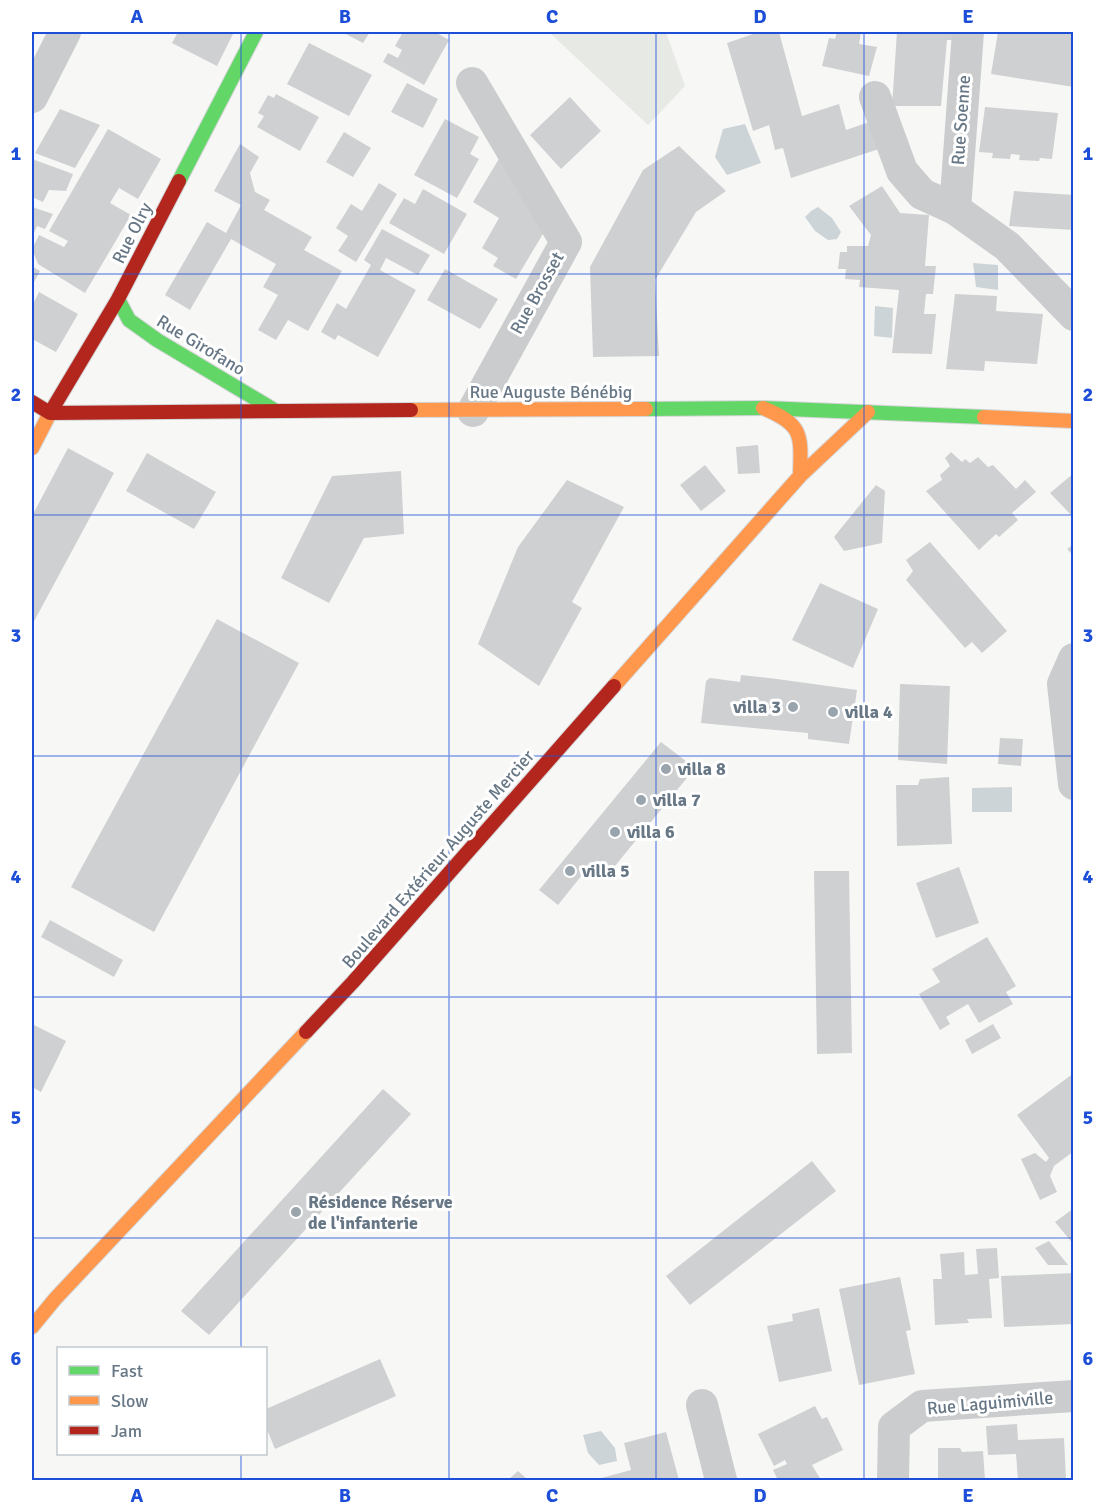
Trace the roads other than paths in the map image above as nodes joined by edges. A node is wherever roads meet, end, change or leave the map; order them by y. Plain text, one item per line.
1 (64, 32) edge
2 (256, 32) edge
3 (968, 32) edge
4 (472, 83) dead end
5 (32, 97) edge
6 (875, 97) dead end
7 (954, 209) junction
8 (118, 299) junction
9 (1074, 315) edge
10 (32, 402) edge
11 (763, 408) junction
12 (276, 411) junction
13 (473, 411) junction
14 (868, 412) junction
15 (50, 413) junction
16 (1074, 421) edge
17 (32, 448) edge
18 (800, 476) junction
19 (1074, 659) edge
20 (1074, 784) edge
21 (32, 1327) edge
22 (1074, 1396) edge
23 (702, 1405) dead end
24 (722, 1480) edge
25 (893, 1480) edge

1 - 5 street
2 - 8 main road, Rue Olry
3 - 7 street, Rue Soenne
4 - 13 street, Rue Brosset
6 - 7 street
7 - 9 street
8 - 12 main road, Rue Girofano
8 - 15 main road, Rue Olry
10 - 15 main road
11 - 13 main road, Rue Auguste Bénébig
11 - 14 main road, Rue Auguste Bénébig
11 - 18 main road
12 - 13 main road, Rue Auguste Bénébig
12 - 15 main road, Rue Auguste Bénébig
14 - 16 main road, Rue Auguste Bénébig
14 - 18 main road, Boulevard Extérieur Auguste Mercier
15 - 17 main road, Rue Olry
18 - 21 main road, Boulevard Extérieur Auguste Mercier
19 - 20 street
22 - 25 street, Rue Laguimiville
23 - 24 street

